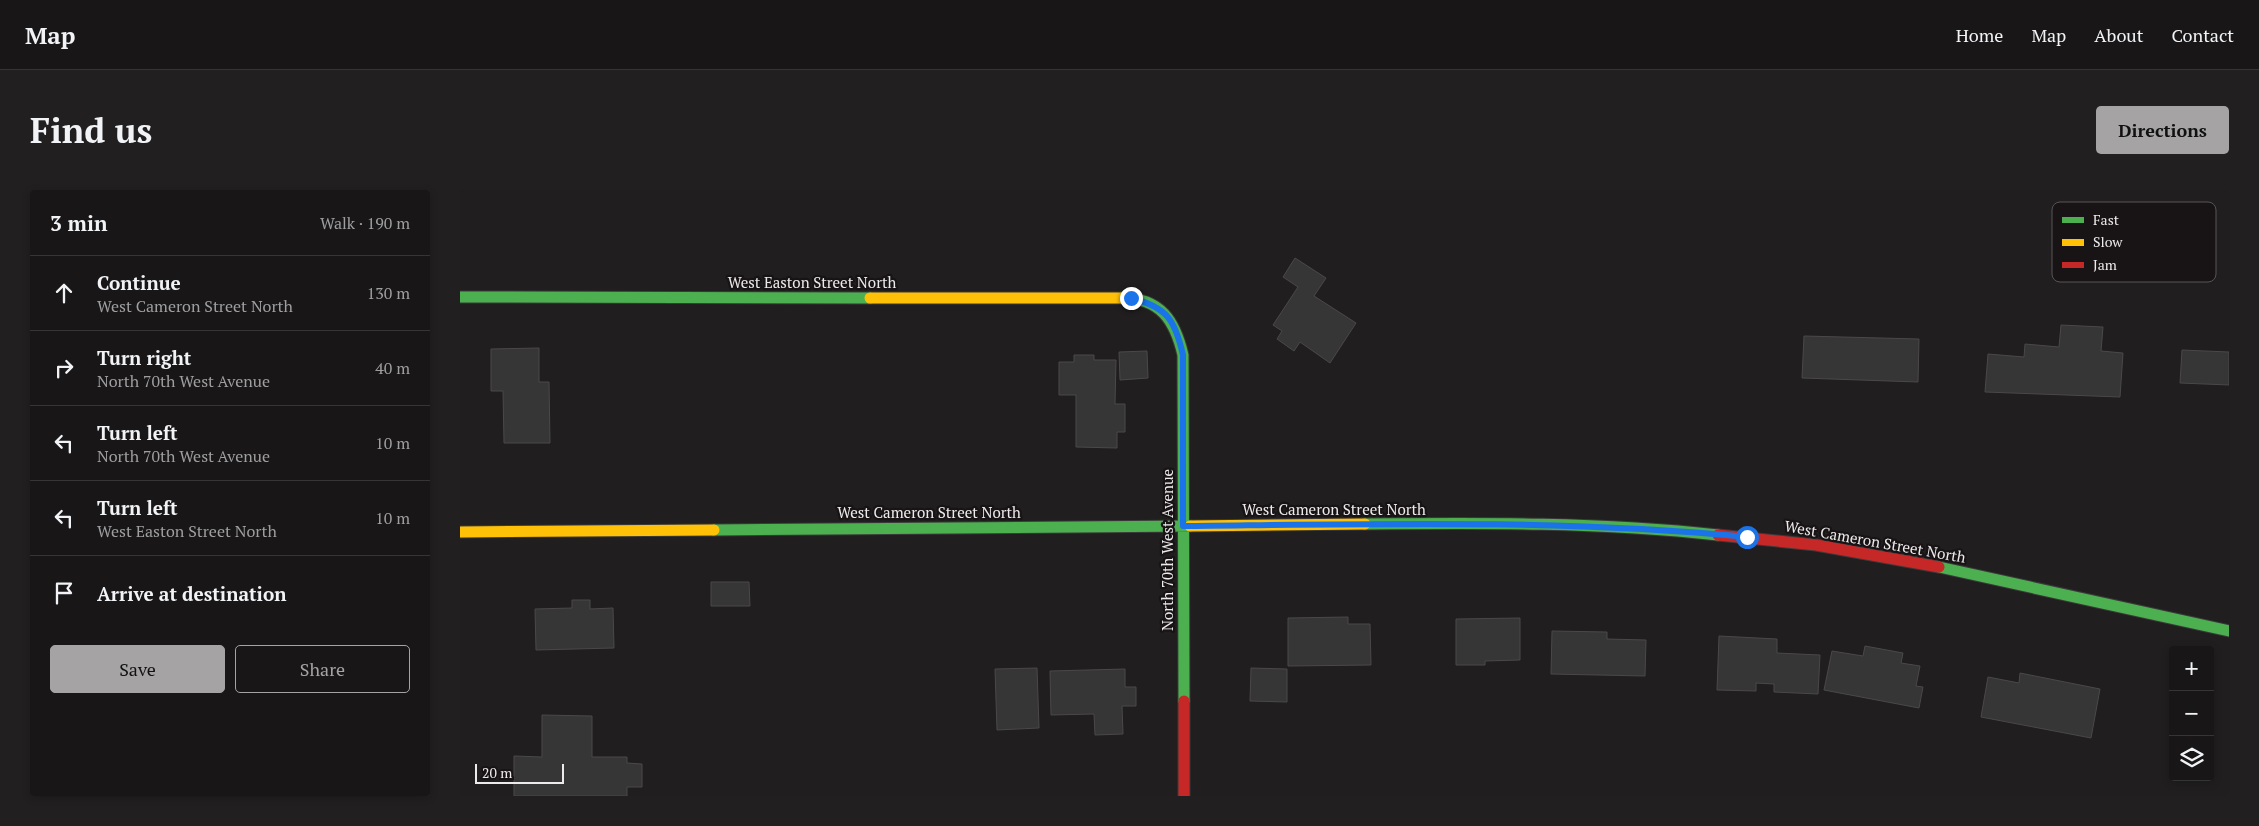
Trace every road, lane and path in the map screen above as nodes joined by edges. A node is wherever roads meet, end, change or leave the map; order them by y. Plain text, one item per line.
1 (460, 297) edge
2 (1162, 310) joint
3 (1183, 526) junction
4 (460, 532) edge
5 (2229, 632) edge
6 (1184, 796) edge

1 - 2 street, West Easton Street North
2 - 3 street, North 70th West Avenue
3 - 4 street, West Cameron Street North
3 - 5 street, West Cameron Street North
3 - 6 street, North 70th West Avenue

